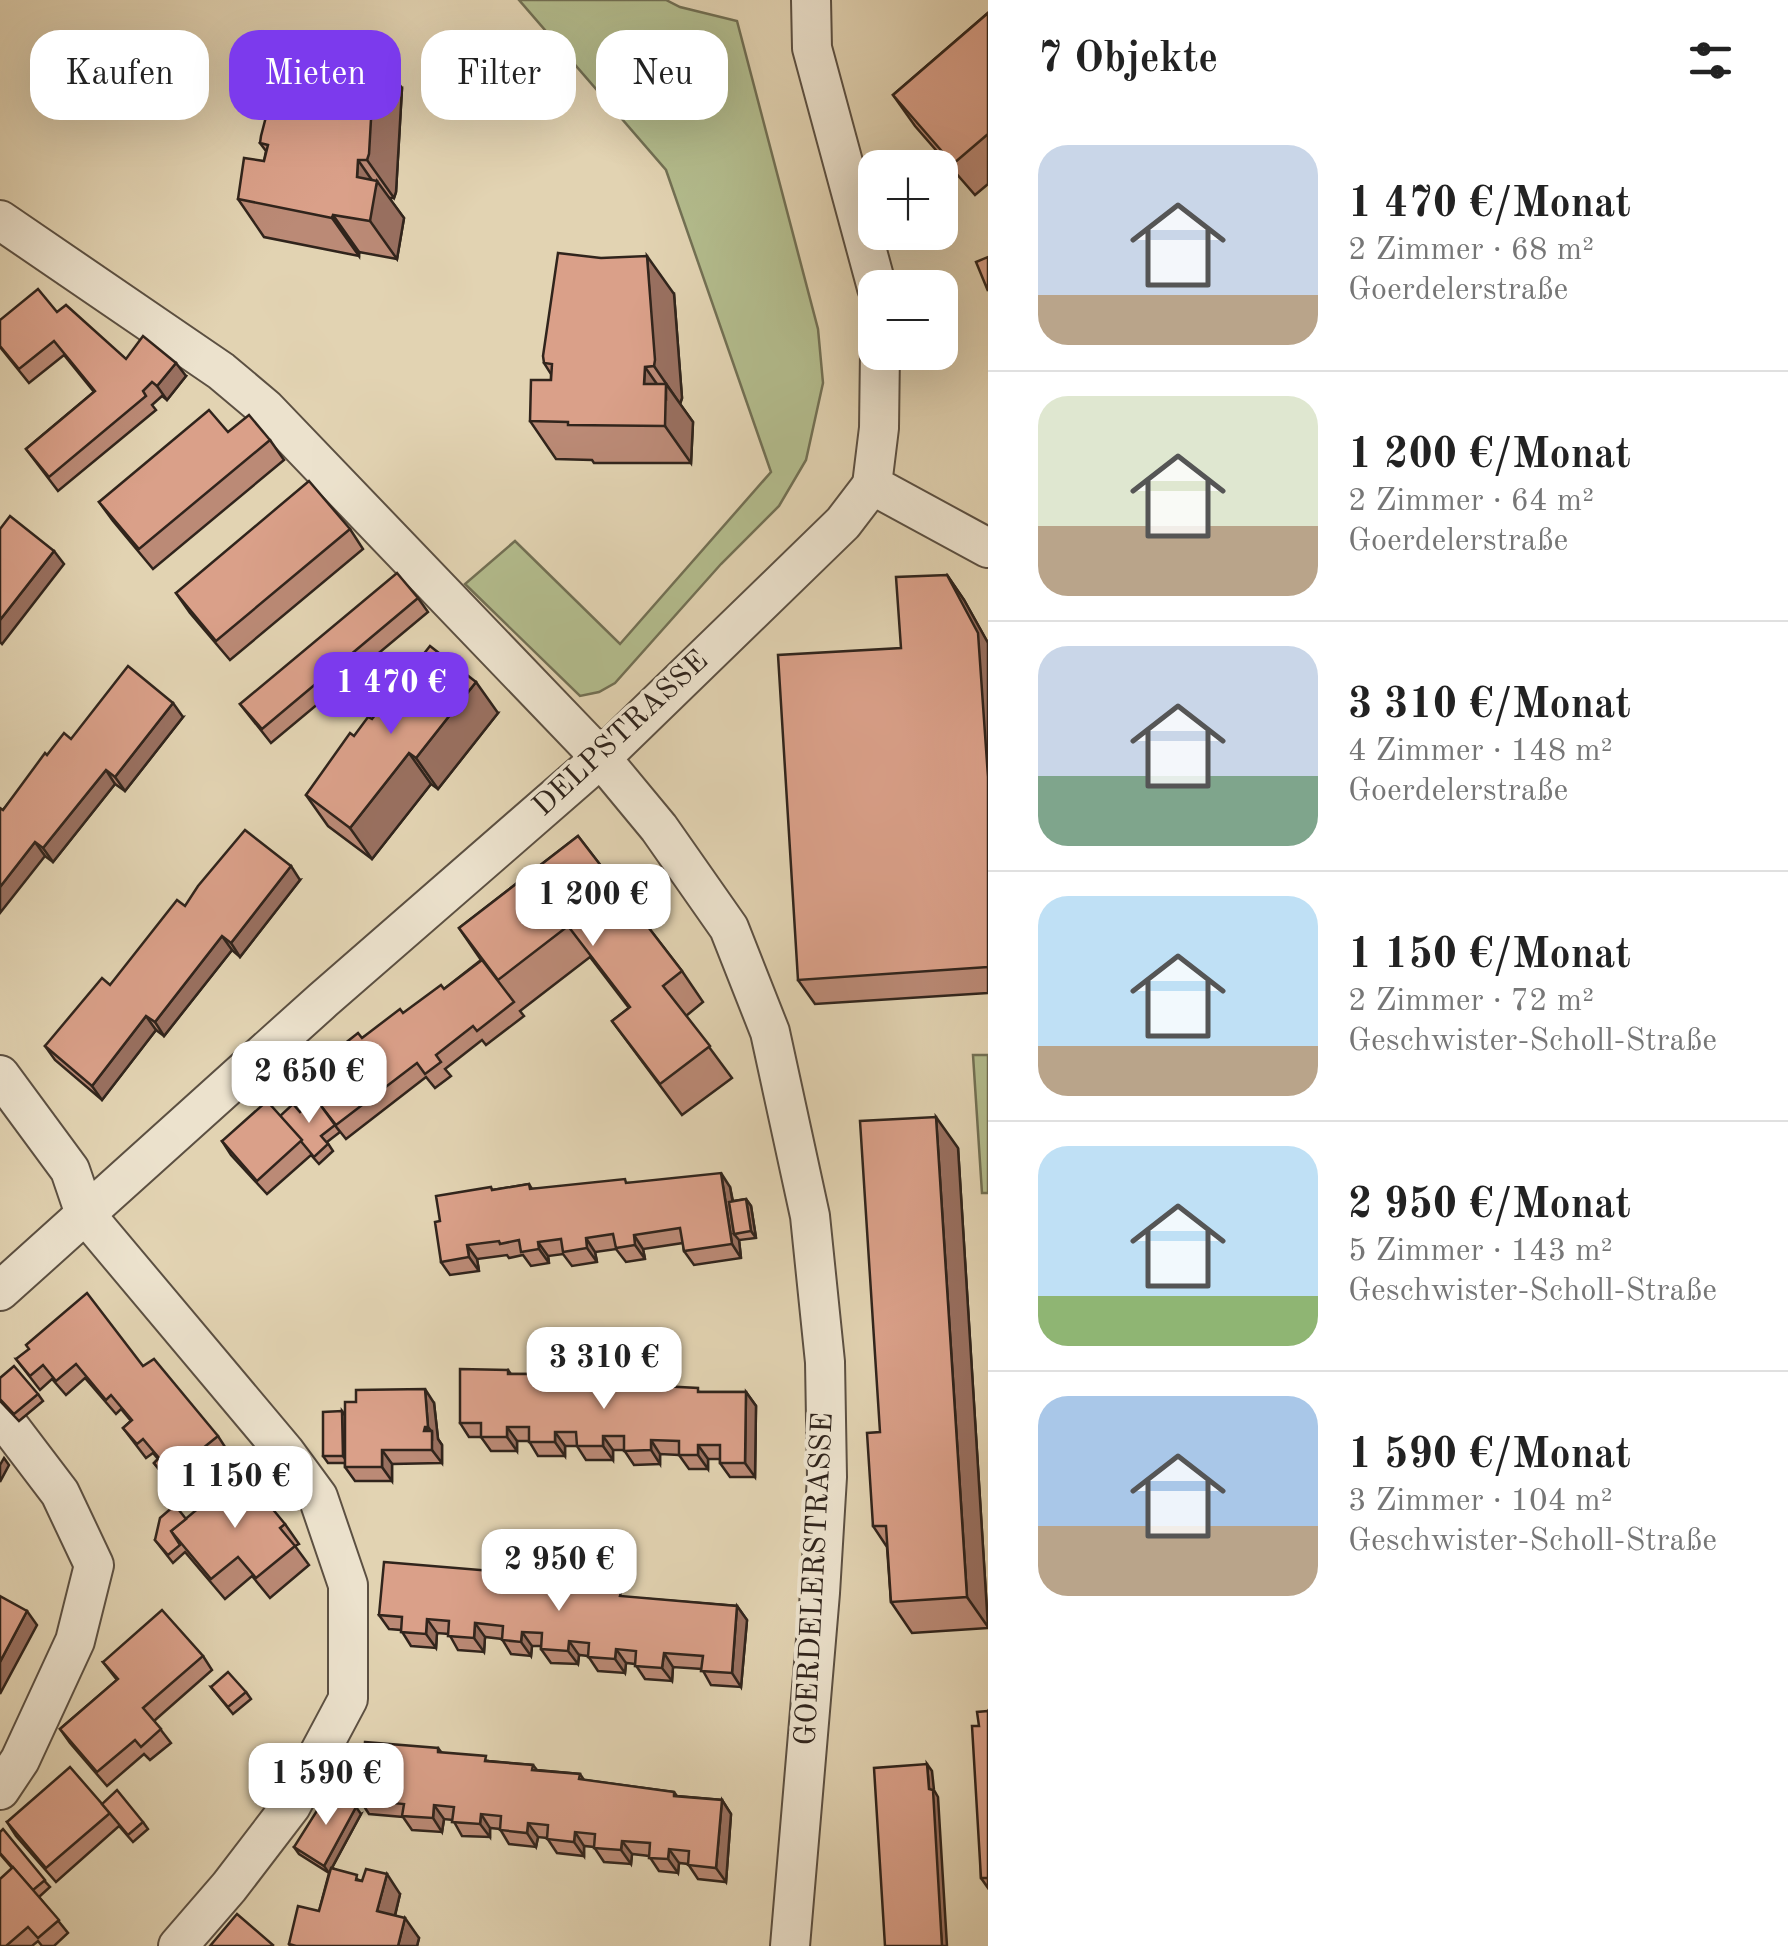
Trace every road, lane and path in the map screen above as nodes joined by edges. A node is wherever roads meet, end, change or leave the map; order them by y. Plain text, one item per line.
1 (811, 0) edge
2 (0, 220) edge
3 (871, 270) edge
4 (880, 370) edge
5 (872, 486) junction
6 (988, 548) edge
7 (600, 758) junction
8 (0, 1075) edge
9 (86, 1214) junction
10 (0, 1291) edge
11 (0, 1414) edge
12 (0, 1790) edge
13 (178, 1946) edge
14 (790, 1946) edge

1 - 3 street
2 - 7 street, GOERDELERSTRASSE
4 - 5 street
5 - 6 street
5 - 7 street, DELPSTRASSE
7 - 9 street, DELPSTRASSE
7 - 14 street, GOERDELERSTRASSE
8 - 9 street
9 - 10 street, DELPSTRASSE
9 - 13 street
11 - 12 street

